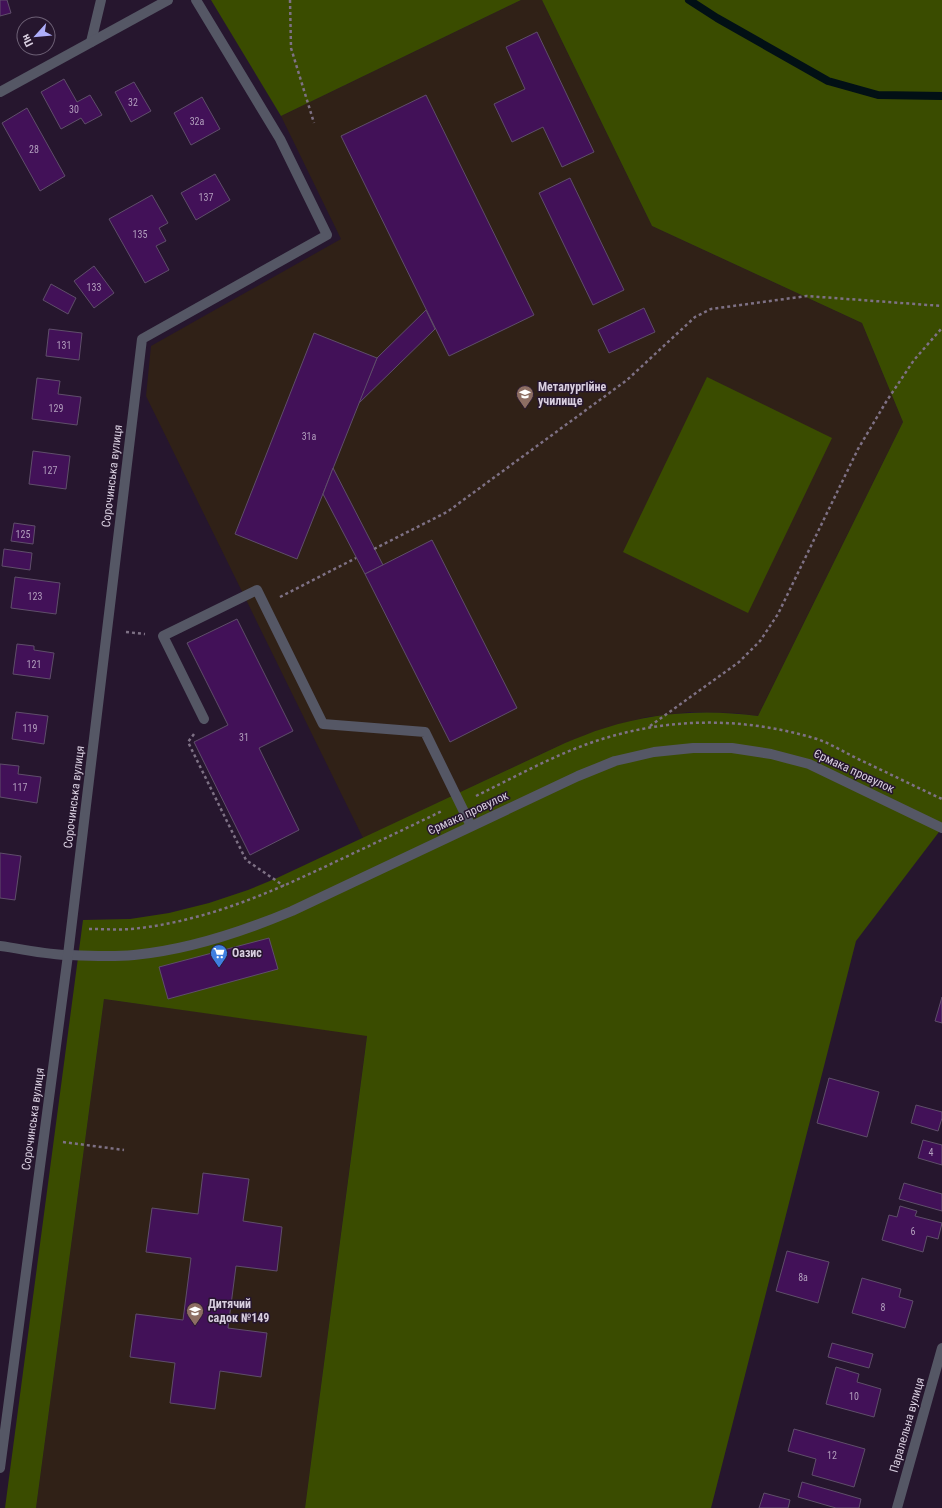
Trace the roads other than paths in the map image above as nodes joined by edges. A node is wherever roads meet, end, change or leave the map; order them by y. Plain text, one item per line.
1 (101, 0) edge
2 (168, 0) edge
3 (196, 0) edge
4 (91, 42) junction
5 (0, 92) edge
6 (204, 719) dead end
7 (471, 826) junction
8 (942, 828) edge
9 (0, 946) edge
10 (68, 955) junction
11 (942, 1348) edge
12 (0, 1468) edge
13 (897, 1508) edge

1 - 4 street
2 - 4 street
3 - 10 street, Сорочинська вулиця
4 - 5 street
6 - 7 street
7 - 8 street, Єрмака провулок
7 - 10 street, Єрмака провулок
9 - 10 street, Єрмака провулок
10 - 12 street, Сорочинська вулиця
11 - 13 street, Паралельна вулиця

